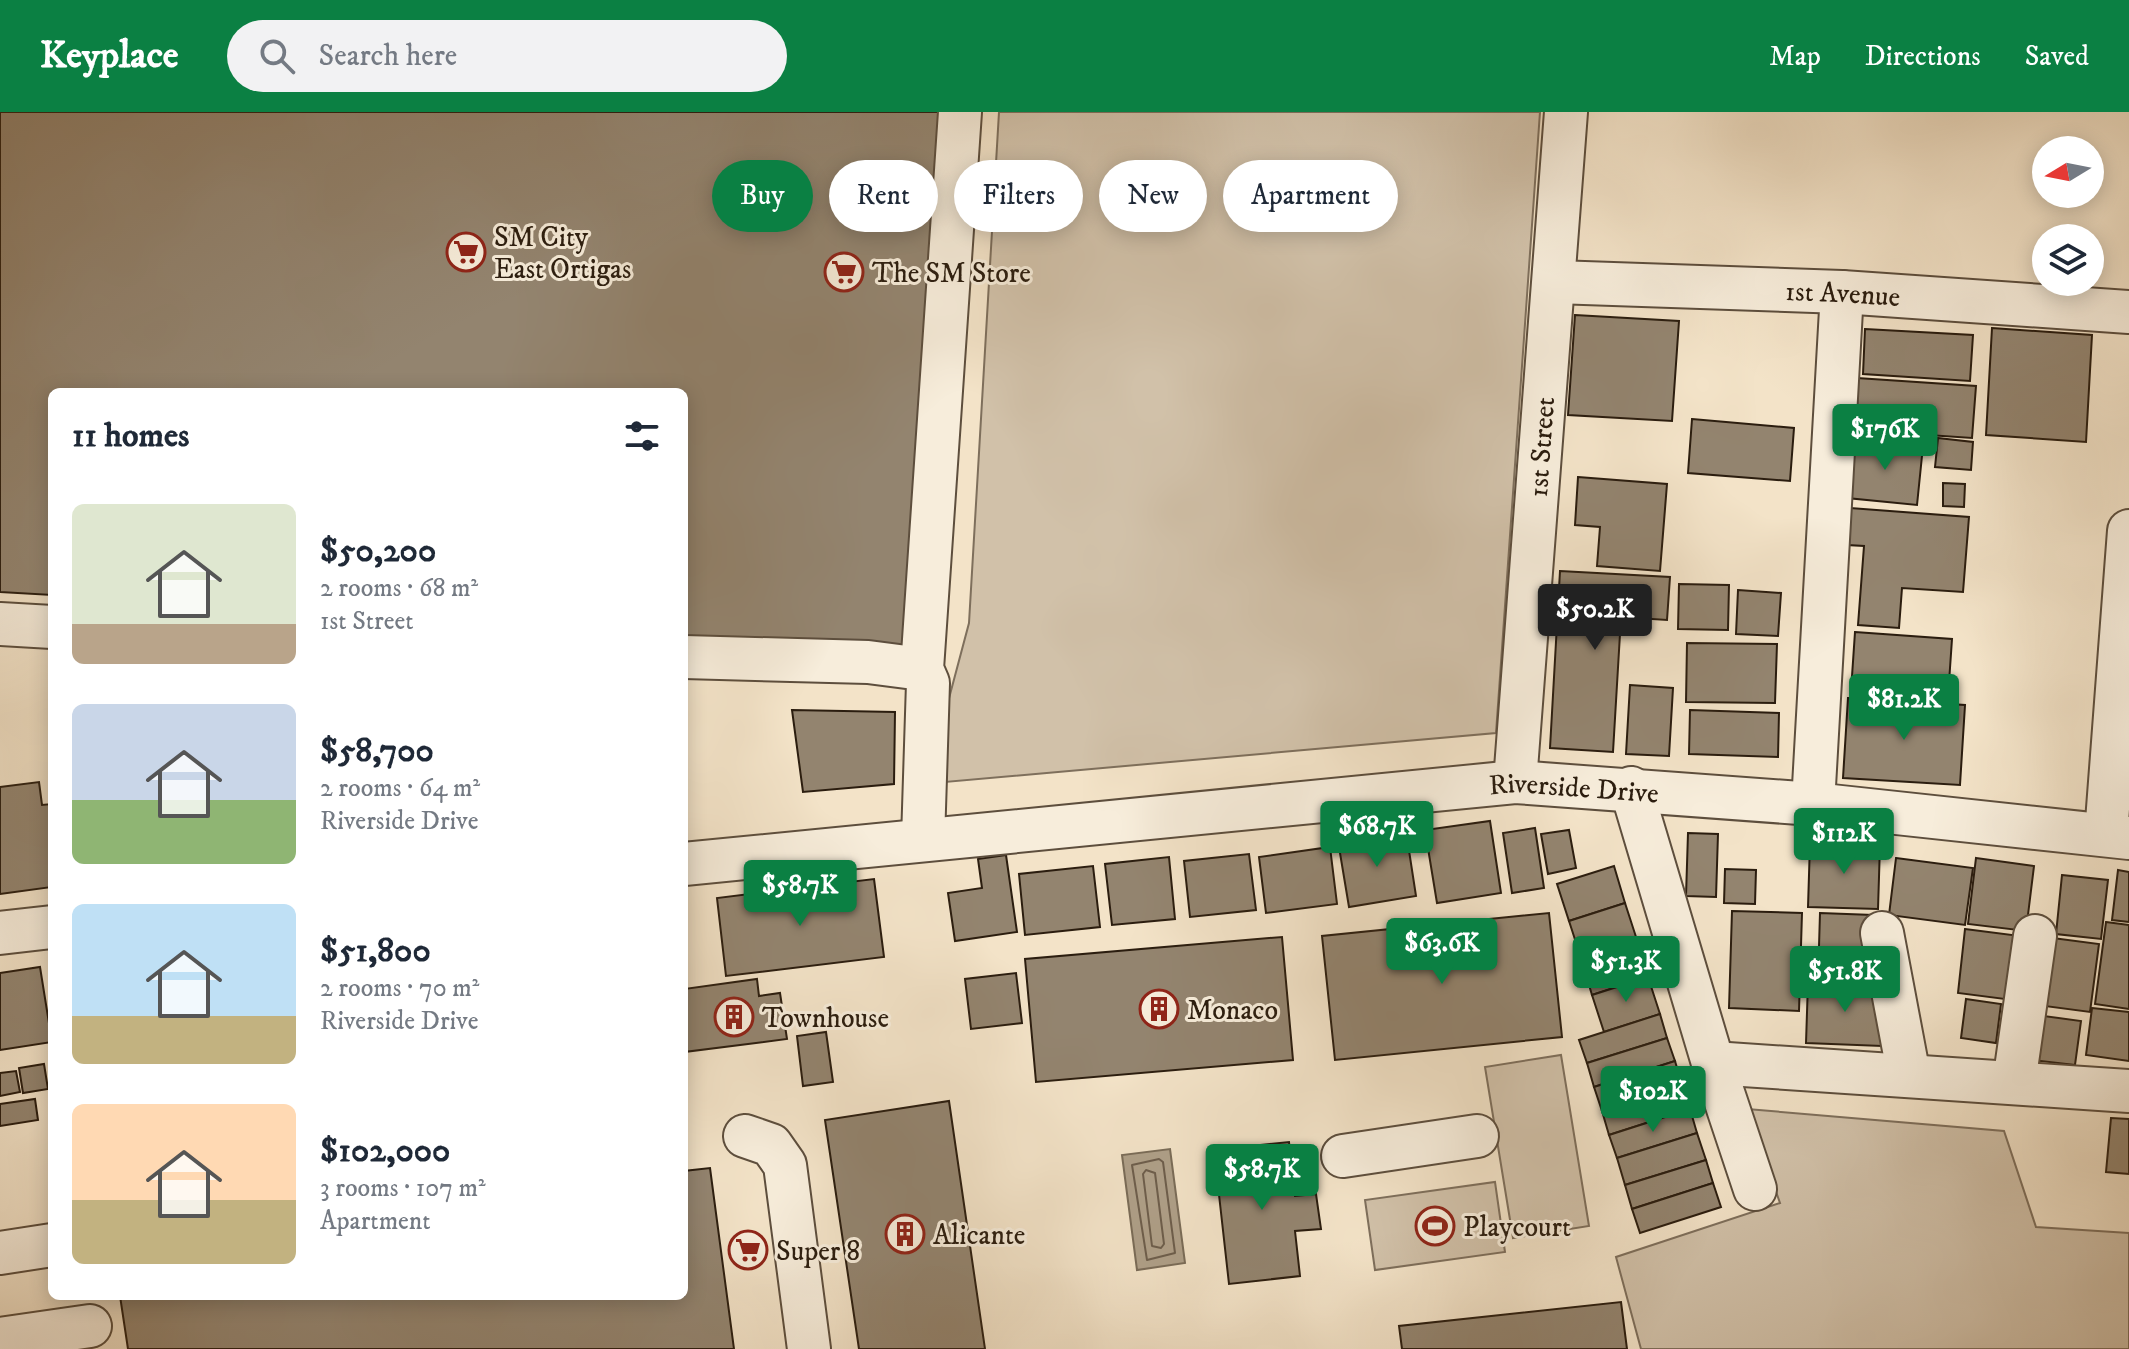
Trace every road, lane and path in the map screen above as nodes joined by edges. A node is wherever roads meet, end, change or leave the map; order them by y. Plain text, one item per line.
1 (960, 112) edge
2 (1566, 112) edge
3 (1555, 282) junction
4 (1842, 292) junction
5 (2129, 312) edge
6 (2129, 531) edge
7 (0, 624) edge
8 (48, 627) edge
9 (688, 657) edge
10 (922, 669) junction
11 (1515, 782) junction
12 (1631, 788) junction
13 (1813, 804) junction
14 (2118, 836) edge
15 (923, 840) junction
16 (688, 864) edge
17 (48, 927) edge
18 (0, 933) edge
19 (1882, 933) dead end
20 (2035, 936) dead end
21 (1713, 1063) junction
22 (1909, 1076) junction
23 (2014, 1083) junction
24 (2129, 1091) edge
25 (745, 1136) dead end
26 (1477, 1136) dead end
27 (1343, 1156) dead end
28 (1755, 1189) dead end
29 (48, 1246) edge
30 (0, 1253) edge
31 (90, 1324) edge
32 (0, 1339) edge
33 (809, 1349) edge

1 - 10 street
2 - 3 street, 1st Street
3 - 4 street, 1st Avenue
3 - 11 street, 1st Street
4 - 5 street, 1st Avenue
4 - 13 street
6 - 14 street
7 - 8 street
9 - 10 street
10 - 15 street
11 - 12 street, Riverside Drive
11 - 15 street, Riverside Drive
12 - 13 street, Riverside Drive
12 - 21 street
13 - 14 street, Riverside Drive
15 - 16 street, Riverside Drive
17 - 18 street
19 - 22 street
20 - 23 street
21 - 22 street
21 - 28 street
22 - 23 street
23 - 24 street
25 - 33 street
26 - 27 street
29 - 30 street
31 - 32 street

